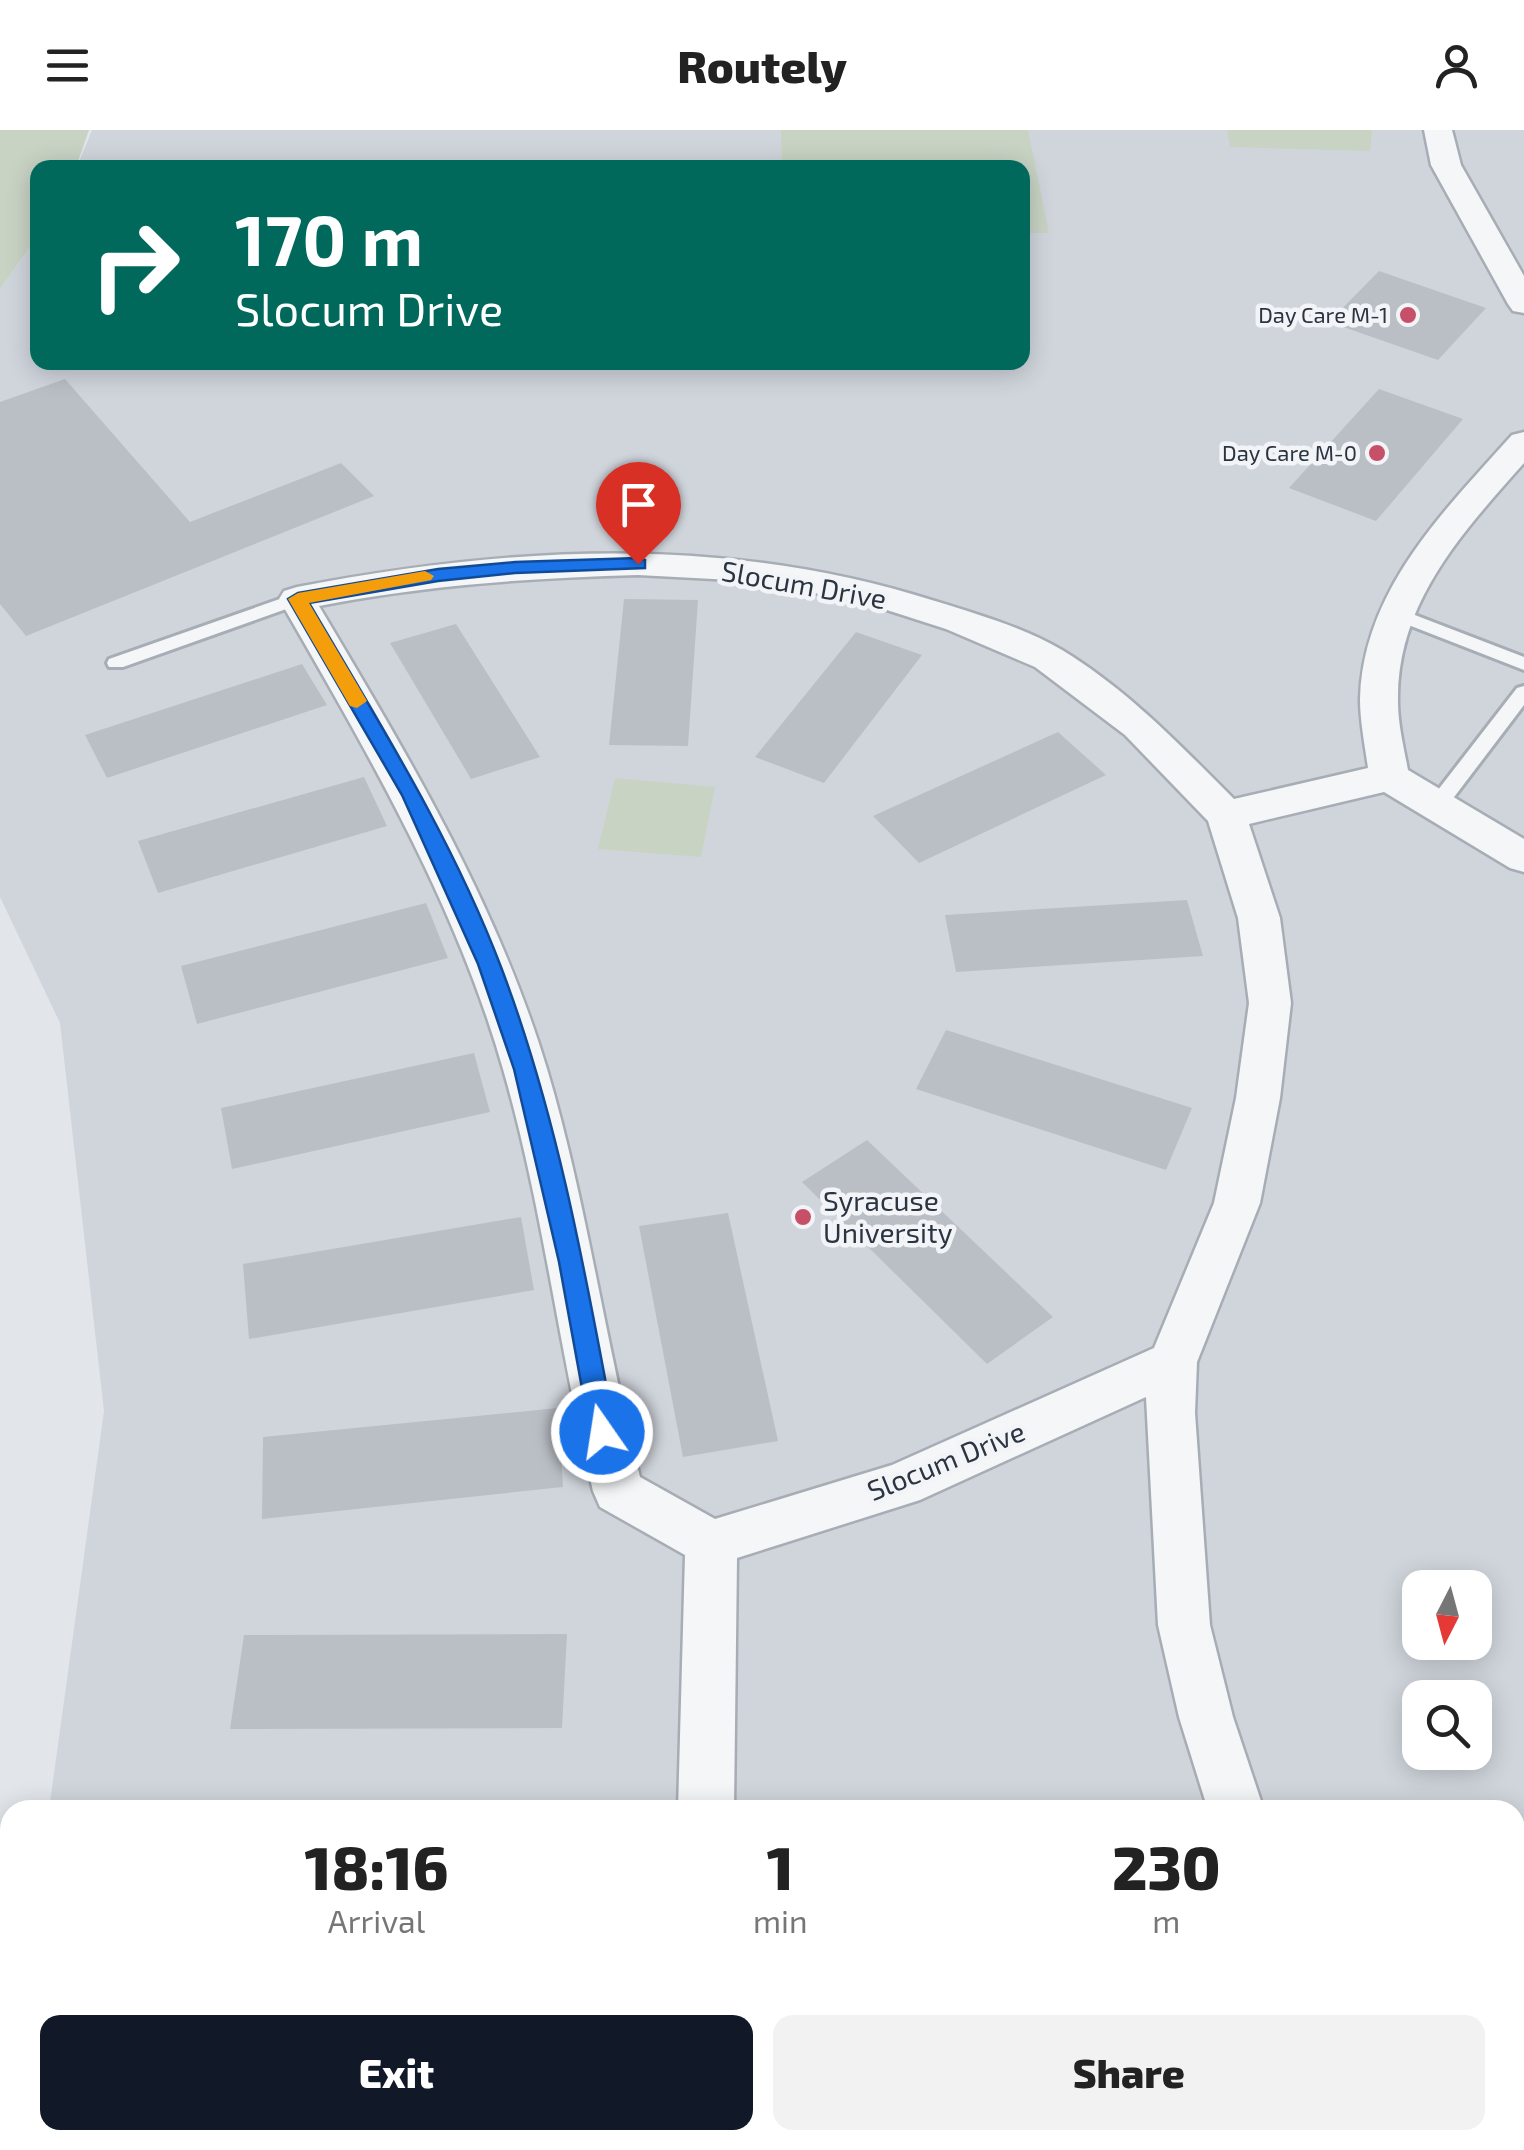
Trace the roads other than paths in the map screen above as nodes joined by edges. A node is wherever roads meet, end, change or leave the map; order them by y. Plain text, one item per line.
1 (1438, 130) edge
2 (1524, 304) edge
3 (1524, 442) edge
4 (298, 599) junction
5 (1394, 612) junction
6 (116, 663) dead end
7 (1524, 664) edge
8 (1524, 692) edge
9 (1389, 777) junction
10 (1438, 804) junction
11 (1226, 814) junction
12 (1524, 858) edge
13 (1173, 1362) junction
14 (711, 1543) junction
15 (706, 1800) edge
16 (1233, 1800) edge

1 - 2 street
3 - 5 street
4 - 6 lane
4 - 11 street, Slocum Drive
4 - 14 street
5 - 7 lane
5 - 9 street
8 - 10 lane
9 - 10 street
9 - 11 street
10 - 12 street
11 - 13 street, Slocum Drive
13 - 14 street, Slocum Drive
13 - 16 street, Slocum Drive
14 - 15 street

